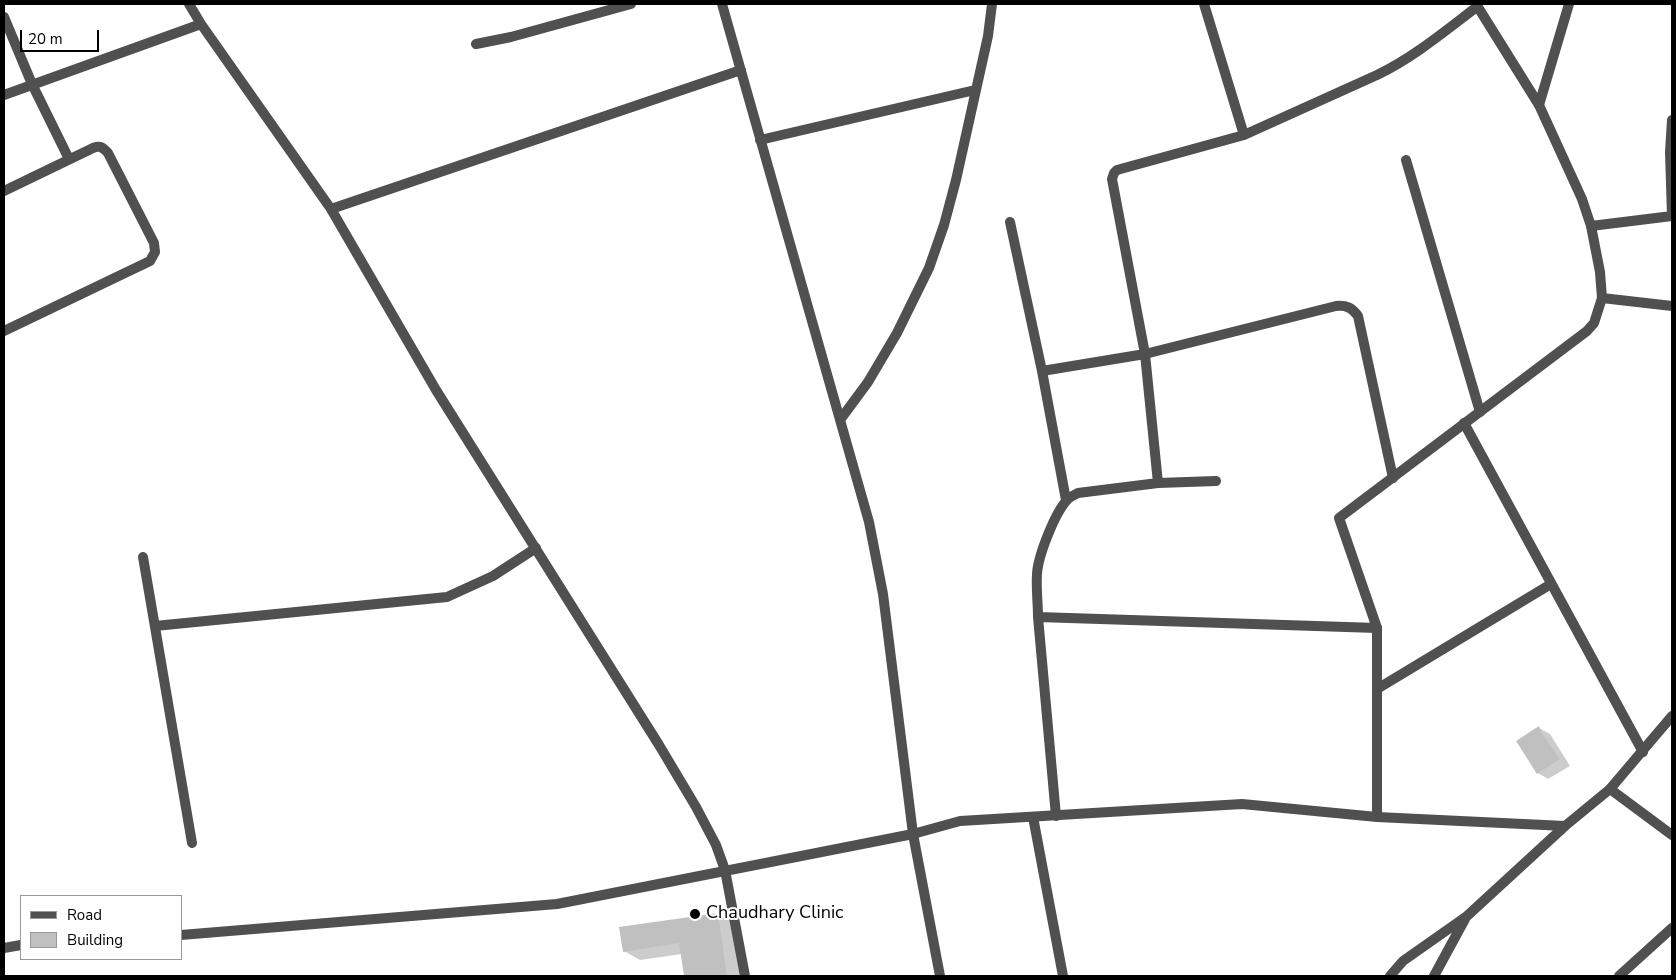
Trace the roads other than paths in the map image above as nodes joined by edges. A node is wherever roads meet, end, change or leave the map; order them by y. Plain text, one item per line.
1 (189, 4) edge
2 (631, 4) edge
3 (722, 4) edge
4 (992, 4) edge
5 (1204, 4) edge
6 (1569, 4) edge
7 (1477, 5) edge
8 (4, 17) edge
9 (201, 24) junction
10 (476, 44) dead end
11 (740, 70) junction
12 (32, 84) junction
13 (974, 90) junction
14 (4, 94) edge
15 (1539, 105) junction
16 (1672, 120) edge
17 (1244, 135) junction
18 (760, 140) junction
19 (68, 160) junction
20 (1406, 160) dead end
21 (4, 191) edge
22 (331, 209) junction
23 (1672, 216) edge
24 (1010, 222) dead end
25 (1591, 226) junction
26 (1602, 298) junction
27 (1672, 306) edge
28 (4, 331) edge
29 (1145, 354) junction
30 (1042, 372) junction
31 (1480, 412) junction
32 (840, 420) junction
33 (1464, 423) junction
34 (1393, 478) junction
35 (1216, 481) dead end
36 (1158, 483) junction
37 (1066, 500) junction
38 (536, 548) junction
39 (143, 557) dead end
40 (1551, 584) junction
41 (1038, 617) junction
42 (155, 626) junction
43 (1377, 628) junction
44 (1377, 689) junction
45 (1672, 716) edge
46 (1643, 752) junction
47 (1610, 789) junction
48 (1056, 816) junction
49 (1377, 816) junction
50 (1033, 817) junction
51 (1565, 826) junction
52 (913, 834) junction
53 (1672, 835) edge
54 (192, 843) dead end
55 (725, 870) junction
56 (1467, 916) junction
57 (1672, 928) edge
58 (182, 935) edge
59 (20, 946) edge
60 (4, 948) edge
61 (745, 976) edge
62 (940, 976) edge
63 (1063, 976) edge
64 (1390, 976) edge
65 (1434, 976) edge
66 (1619, 976) edge

1 - 9 street
2 - 10 street
3 - 11 street
4 - 13 street
5 - 17 street
6 - 15 street
7 - 15 street
7 - 17 street
8 - 12 street
9 - 12 street
9 - 22 street
11 - 18 street
11 - 22 street
12 - 14 street
12 - 19 street
13 - 18 street
13 - 32 street
15 - 25 street
16 - 23 street
17 - 29 street
18 - 32 street
19 - 21 street
19 - 28 street
20 - 31 street
22 - 38 street
23 - 25 street
24 - 30 street
25 - 26 street
26 - 27 street
26 - 31 street
29 - 30 street
29 - 34 street
29 - 36 street
30 - 37 street
31 - 33 street
32 - 52 street
33 - 34 street
33 - 40 street
34 - 43 street
35 - 36 street
36 - 37 street
37 - 41 street
38 - 42 street
38 - 55 street
39 - 42 street
40 - 44 street
40 - 46 street
41 - 43 street
41 - 48 street
42 - 54 street
43 - 44 street
44 - 49 street
45 - 46 street
46 - 47 street
47 - 51 street
47 - 53 street
48 - 49 street
48 - 50 street
49 - 51 street
50 - 52 street
50 - 63 street
51 - 56 street
52 - 55 street
52 - 62 street
55 - 58 street
55 - 61 street
56 - 64 street
56 - 65 street
57 - 66 street
59 - 60 street

